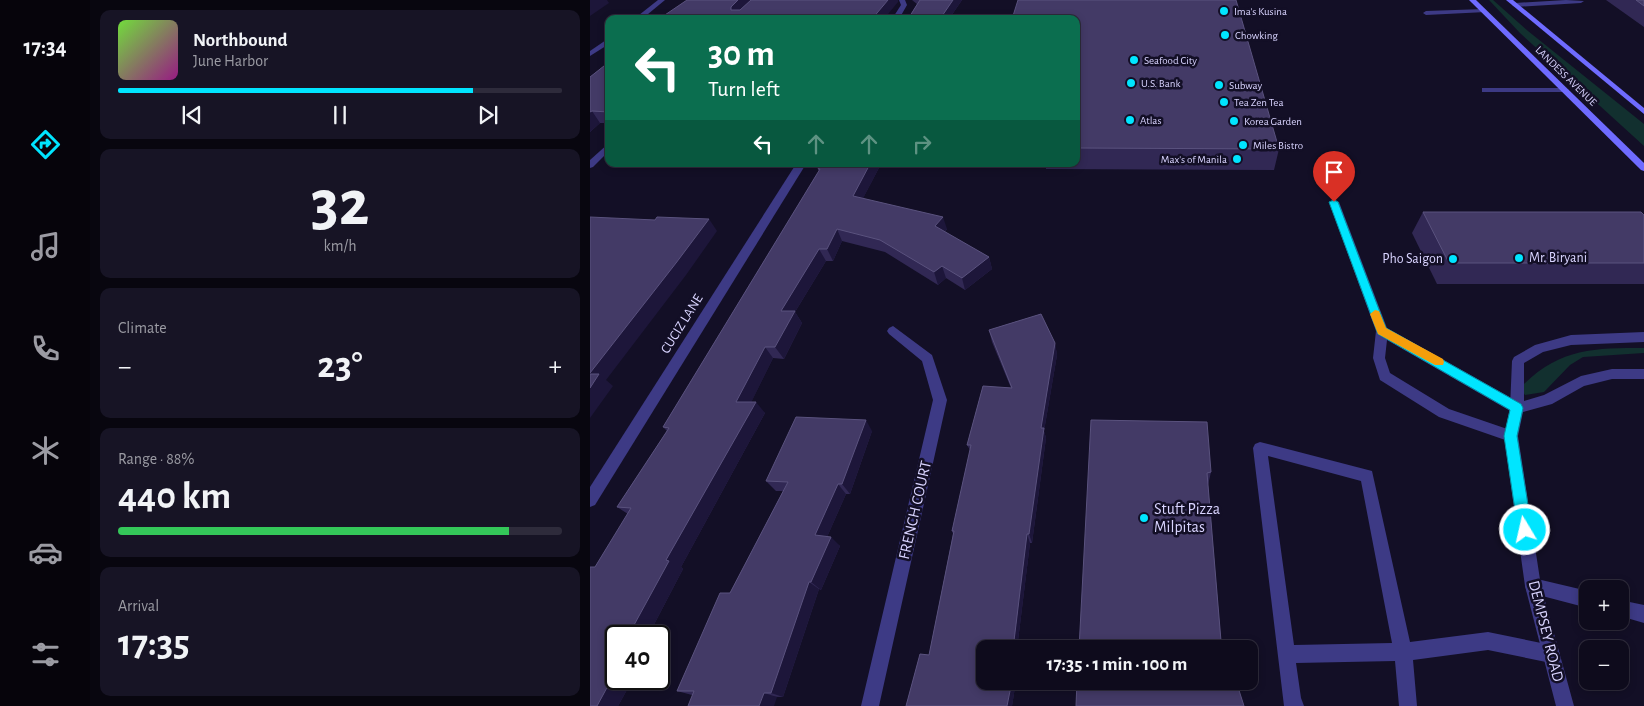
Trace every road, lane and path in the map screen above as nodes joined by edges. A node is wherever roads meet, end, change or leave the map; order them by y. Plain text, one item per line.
1 (662, 0) edge
2 (902, 0) edge
3 (1472, 0) edge
4 (1581, 1) dead end
5 (1512, 2) edge
6 (1484, 11) junction
7 (1426, 13) dead end
8 (642, 15) edge
9 (897, 15) edge
10 (605, 43) edge
11 (590, 54) edge
12 (1485, 90) dead end
13 (1565, 90) junction
14 (1644, 112) edge
15 (605, 150) edge
16 (590, 165) edge
17 (799, 167) edge
18 (1644, 168) edge
19 (1334, 202) dead end
20 (893, 331) dead end
21 (1382, 331) junction
22 (1644, 337) edge
23 (1644, 374) edge
24 (1517, 408) junction
25 (1511, 436) junction
26 (590, 500) edge
27 (1533, 586) junction
28 (1579, 598) edge
29 (1629, 610) edge
30 (1644, 614) edge
31 (1403, 652) junction
32 (1286, 654) junction
33 (1551, 654) junction
34 (870, 706) edge
35 (1294, 706) edge
36 (1408, 706) edge
37 (1565, 706) edge

1 - 8 street
2 - 9 street
3 - 6 main road, LANDESS AVENUE
4 - 5 street
5 - 14 main road, LANDESS AVENUE
6 - 7 street
6 - 13 main road, LANDESS AVENUE
10 - 11 street
12 - 13 street
13 - 18 main road, LANDESS AVENUE
15 - 16 street
17 - 26 street, CUCIZ LANE
19 - 21 street
20 - 34 street, FRENCH COURT
21 - 24 street
21 - 25 street
22 - 24 street, DEMPSEY ROAD
23 - 24 street
24 - 25 street, DEMPSEY ROAD
25 - 27 street, DEMPSEY ROAD
27 - 28 street
27 - 33 street, DEMPSEY ROAD
29 - 30 street
31 - 32 street
31 - 32 street
31 - 33 street
31 - 36 street
32 - 35 street
33 - 37 street, DEMPSEY ROAD

